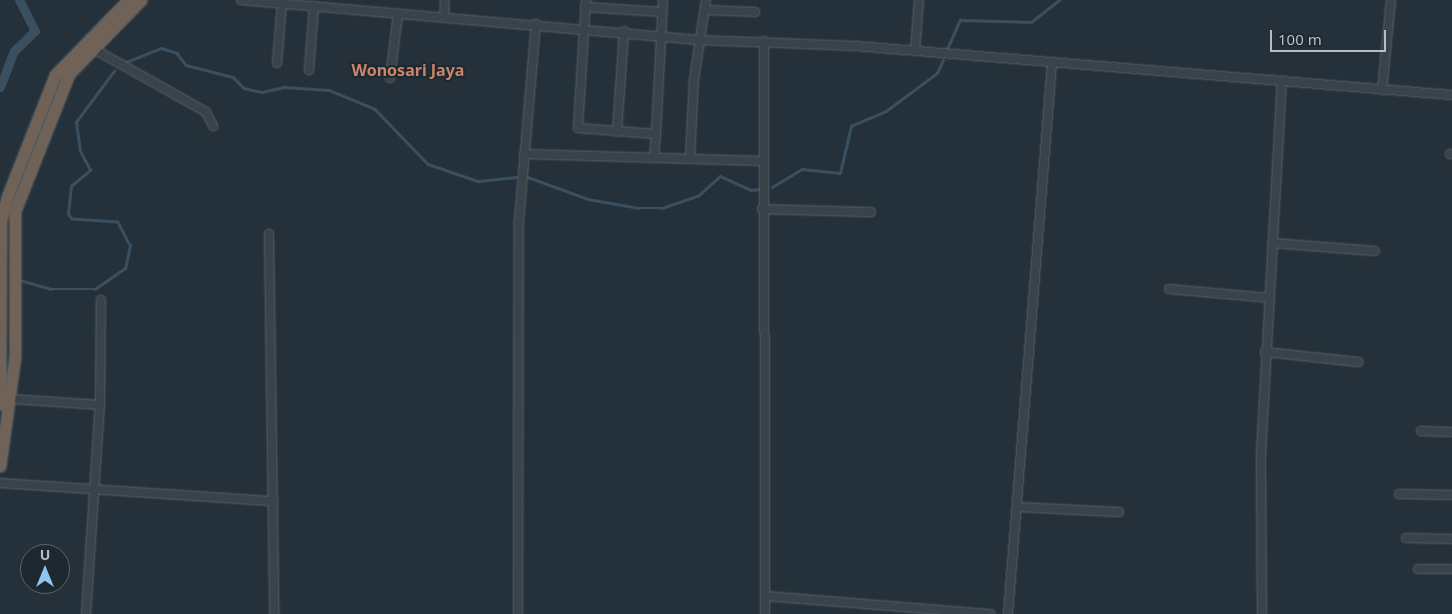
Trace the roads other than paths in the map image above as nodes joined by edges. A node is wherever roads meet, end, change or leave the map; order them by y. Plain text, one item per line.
1 (128, 0) edge
2 (142, 0) edge
3 (241, 0) edge
4 (354, 0) edge
5 (445, 0) edge
6 (663, 0) edge
7 (706, 0) edge
8 (919, 0) edge
9 (1391, 0) edge
10 (585, 3) edge
11 (282, 4) junction
12 (314, 6) junction
13 (353, 9) junction
14 (706, 10) junction
15 (662, 12) junction
16 (755, 12) dead end
17 (398, 14) junction
18 (444, 17) junction
19 (536, 24) junction
20 (583, 27) junction
21 (624, 31) junction
22 (660, 35) junction
23 (698, 40) junction
24 (764, 41) junction
25 (92, 48) junction
26 (915, 51) junction
27 (277, 63) dead end
28 (1052, 63) junction
29 (309, 70) dead end
30 (390, 78) dead end
31 (1282, 81) junction
32 (1382, 90) junction
33 (1452, 95) edge
34 (213, 126) dead end
35 (617, 132) junction
36 (656, 134) junction
37 (524, 154) junction
38 (654, 158) junction
39 (690, 158) junction
40 (762, 161) junction
41 (762, 209) junction
42 (872, 212) dead end
43 (269, 234) dead end
44 (1272, 243) junction
45 (1375, 250) dead end
46 (1169, 289) dead end
47 (1268, 298) junction
48 (101, 300) dead end
49 (16, 323) junction
50 (3, 327) junction
51 (1265, 352) junction
52 (1358, 362) dead end
53 (0, 385) edge
54 (0, 390) edge
55 (12, 398) junction
56 (0, 404) edge
57 (100, 405) junction
58 (1420, 431) dead end
59 (1452, 432) edge
60 (3, 436) edge
61 (0, 466) edge
62 (0, 483) edge
63 (93, 487) junction
64 (1399, 494) dead end
65 (1452, 496) edge
66 (273, 501) junction
67 (1017, 507) junction
68 (1119, 512) dead end
69 (1406, 538) dead end
70 (1452, 539) edge
71 (1418, 569) dead end
72 (1452, 569) edge
73 (766, 596) junction
74 (86, 614) edge
75 (274, 614) edge
76 (518, 614) edge
77 (765, 614) edge
78 (990, 614) edge
79 (1008, 614) edge
80 (1262, 614) edge

1 - 50 highway
2 - 25 highway
3 - 11 street
4 - 13 street
5 - 18 street
6 - 15 street
7 - 14 street
8 - 26 street
9 - 32 street
10 - 15 street
10 - 20 street
11 - 12 street
11 - 27 street
12 - 13 street
12 - 29 street
13 - 17 street
14 - 16 street
14 - 23 street
15 - 22 street
17 - 18 street
17 - 30 street
18 - 19 street
19 - 20 street
19 - 37 street
20 - 21 street
20 - 35 street
21 - 22 street
21 - 35 street
22 - 23 street
22 - 36 street
23 - 24 street
23 - 39 street
24 - 26 street
24 - 40 street
25 - 34 street
25 - 49 highway
26 - 28 street
28 - 31 street
28 - 67 street
31 - 32 street
31 - 44 street
32 - 33 street
35 - 36 street
36 - 38 street
37 - 38 street
37 - 76 street
38 - 39 street
39 - 40 street
40 - 41 street
41 - 42 street
41 - 73 street
43 - 66 street
44 - 45 street
44 - 47 street
46 - 47 street
47 - 51 street
48 - 57 street
49 - 50 highway
49 - 55 highway
50 - 53 highway
51 - 52 street
51 - 80 street
54 - 56 highway
55 - 57 street
55 - 60 highway
57 - 63 street
58 - 59 street
60 - 61 highway
62 - 63 street
63 - 66 street
63 - 74 street
64 - 65 street
66 - 75 street
67 - 68 street
67 - 79 street
69 - 70 street
71 - 72 street
73 - 77 street
73 - 78 street

